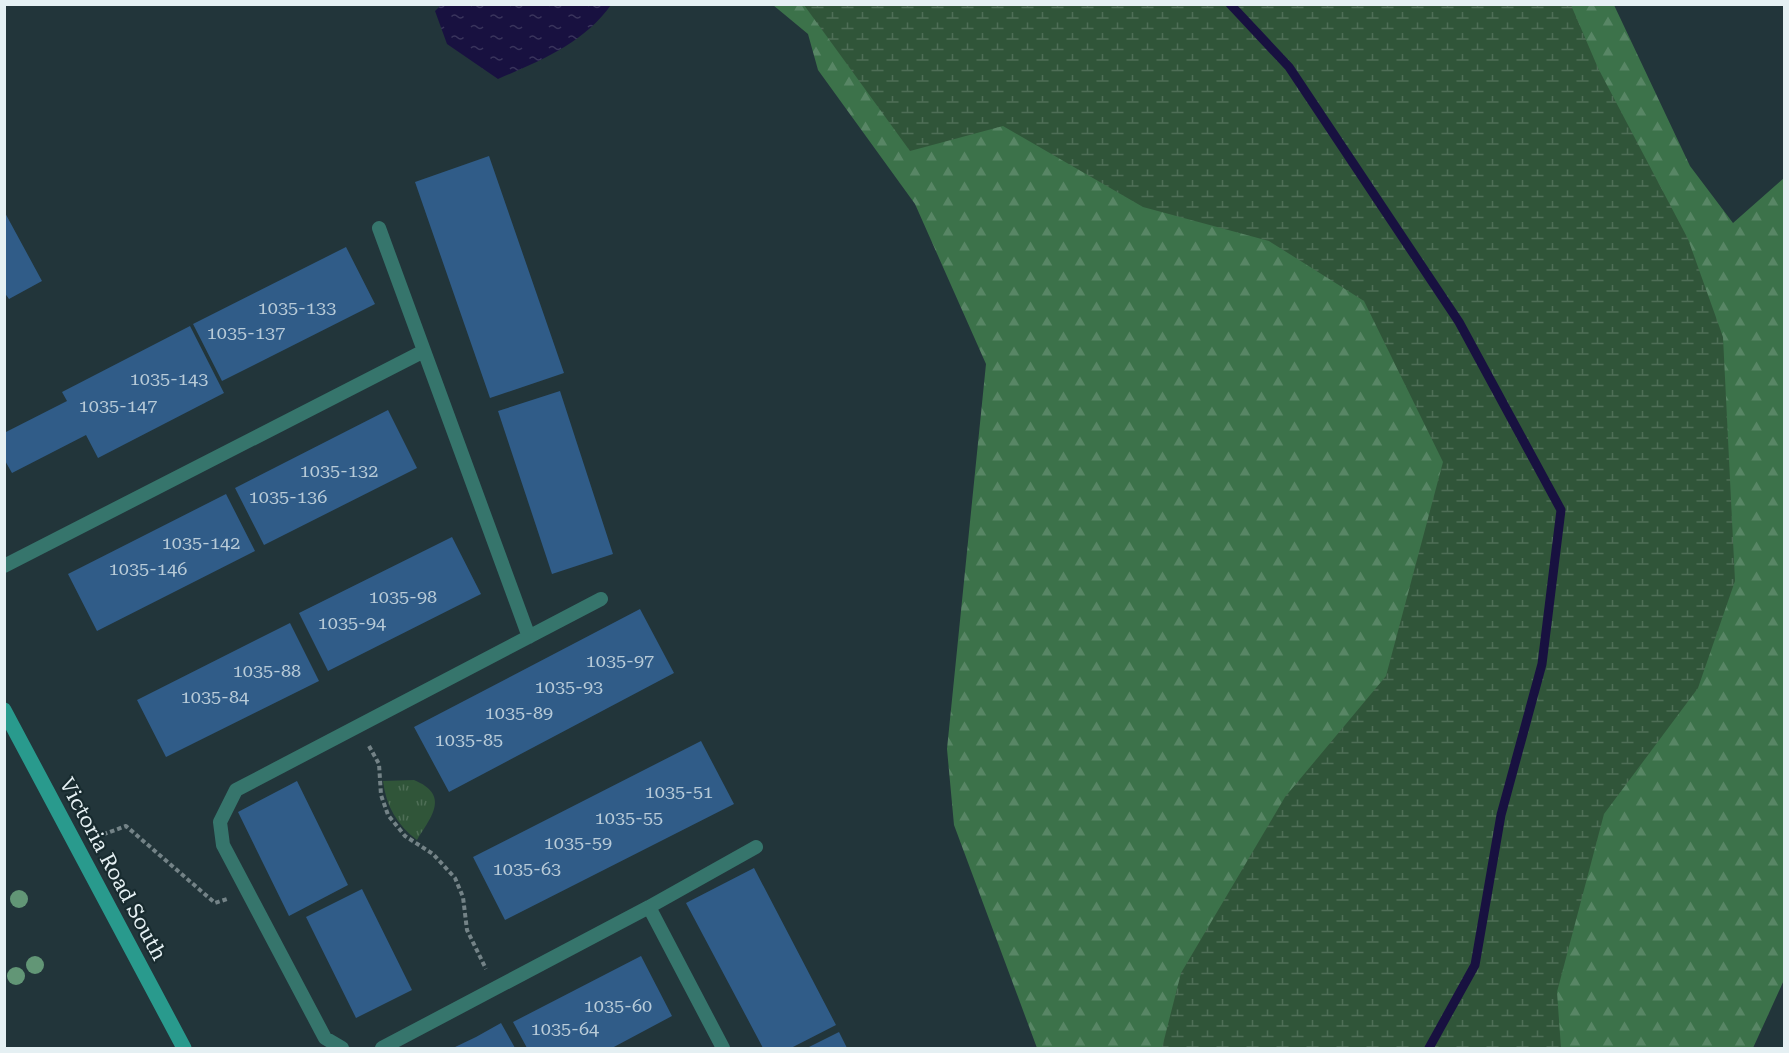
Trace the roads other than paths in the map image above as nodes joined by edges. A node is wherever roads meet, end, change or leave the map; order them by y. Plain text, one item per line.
1 (379, 228) dead end
2 (424, 351) junction
3 (4, 566) edge
4 (601, 599) dead end
5 (529, 637) junction
6 (4, 710) edge
7 (756, 847) dead end
8 (649, 908) junction
9 (184, 1048) edge
10 (342, 1048) edge
11 (382, 1048) edge
12 (723, 1048) edge

1 - 2 lane
2 - 3 lane
2 - 5 lane
4 - 5 lane
5 - 10 lane
6 - 9 main road, Victoria Road South
7 - 8 lane
8 - 11 lane
8 - 12 lane

